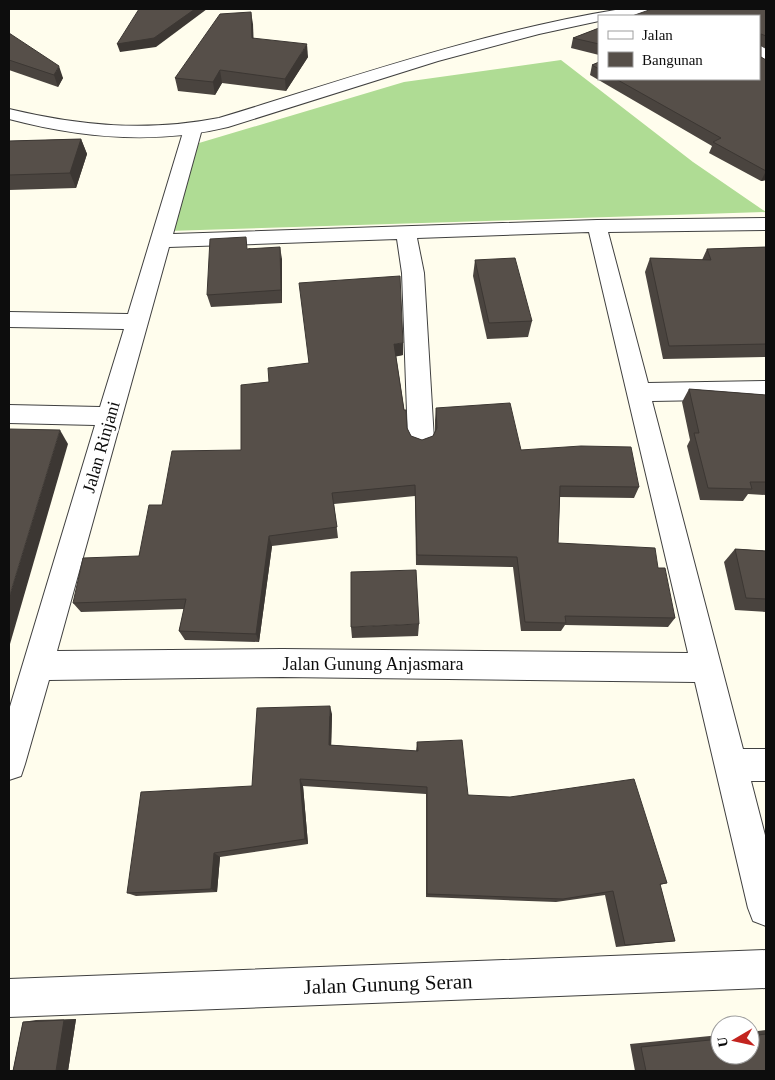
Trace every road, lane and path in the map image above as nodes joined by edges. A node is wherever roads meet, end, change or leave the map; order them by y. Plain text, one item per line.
1 (642, 9) edge
2 (607, 15) edge
3 (598, 17) edge
4 (760, 52) edge
5 (766, 66) edge
6 (9, 114) edge
7 (193, 129) junction
8 (766, 224) edge
9 (597, 226) junction
10 (406, 234) junction
11 (162, 241) junction
12 (9, 320) edge
13 (138, 322) junction
14 (766, 390) edge
15 (638, 392) junction
16 (9, 414) edge
17 (110, 416) junction
18 (421, 440) edge
19 (38, 666) junction
20 (707, 668) junction
21 (9, 764) edge
22 (732, 765) junction
23 (766, 765) edge
24 (766, 908) edge
25 (766, 970) edge
26 (9, 998) edge

1 - 2 street
3 - 7 street
4 - 5 street
6 - 7 street
7 - 11 street, Jalan Rinjani
8 - 9 street
9 - 10 street
9 - 15 street
10 - 11 street
10 - 18 street
11 - 13 street, Jalan Rinjani
12 - 13 street
13 - 17 street, Jalan Rinjani
14 - 15 street
15 - 20 street
16 - 17 street
17 - 19 street, Jalan Rinjani
19 - 20 street, Jalan Gunung Anjasmara
19 - 21 street, Jalan Rinjani
20 - 22 street
22 - 23 street
22 - 24 street
25 - 26 street, Jalan Gunung Seran

